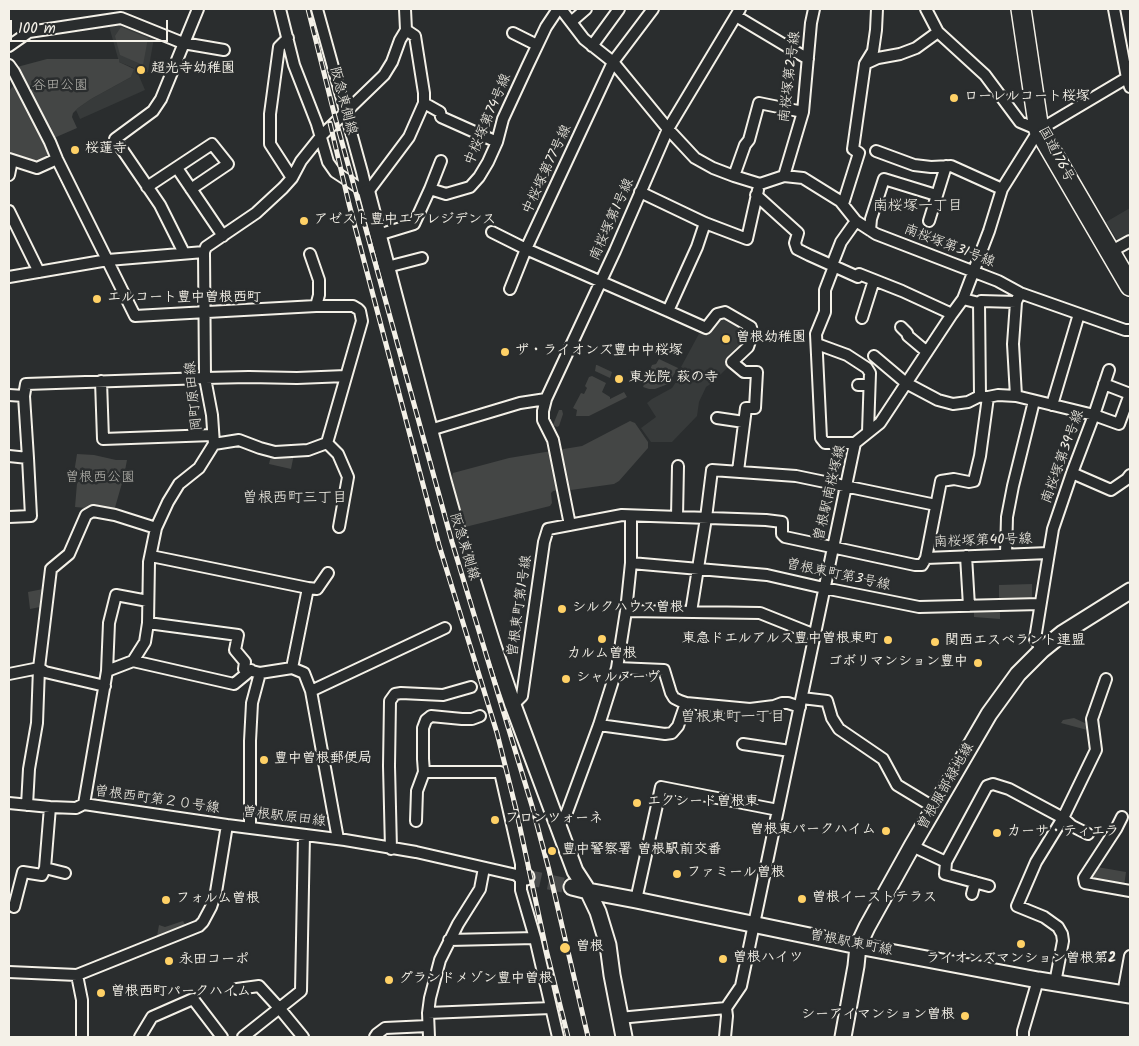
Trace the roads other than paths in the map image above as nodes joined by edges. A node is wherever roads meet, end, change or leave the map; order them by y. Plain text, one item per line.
1 (198, 9) edge
2 (280, 9) edge
3 (317, 9) edge
4 (405, 9) edge
5 (560, 9) edge
6 (586, 9) edge
7 (619, 9) edge
8 (653, 9) edge
9 (814, 9) edge
10 (877, 9) edge
11 (926, 9) edge
12 (1021, 9) edge
13 (1114, 9) edge
14 (738, 12) edge
15 (571, 22) junction
16 (406, 30) junction
17 (938, 32) junction
18 (513, 33) dead end
19 (288, 38) junction
20 (183, 43) junction
21 (537, 45) junction
22 (9, 46) edge
23 (592, 46) junction
24 (224, 50) dead end
25 (808, 59) junction
26 (613, 62) junction
27 (865, 64) junction
28 (9, 65) edge
29 (1129, 80) edge
30 (424, 103) junction
31 (345, 112) junction
32 (803, 112) junction
33 (668, 129) junction
34 (1039, 130) junction
35 (321, 136) junction
36 (497, 142) junction
37 (876, 150) dead end
38 (10, 159) edge
39 (57, 159) junction
40 (440, 162) dead end
41 (946, 166) junction
42 (177, 168) junction
43 (9, 175) edge
44 (734, 176) junction
45 (784, 176) junction
46 (292, 178) junction
47 (760, 184) junction
48 (147, 187) junction
49 (191, 189) junction
50 (430, 189) junction
51 (1002, 189) junction
52 (640, 192) junction
53 (367, 193) junction
54 (756, 195) junction
55 (936, 195) junction
56 (842, 204) junction
57 (9, 210) edge
58 (856, 221) junction
59 (929, 221) dead end
60 (705, 223) junction
61 (870, 230) junction
62 (492, 232) dead end
63 (378, 235) junction
64 (223, 236) junction
65 (1130, 241) edge
66 (526, 249) junction
67 (204, 252) junction
68 (1110, 252) junction
69 (184, 253) junction
70 (310, 254) dead end
71 (422, 258) dead end
72 (108, 260) junction
73 (832, 265) junction
74 (387, 267) junction
75 (38, 272) junction
76 (973, 272) junction
77 (9, 278) edge
78 (874, 280) junction
79 (600, 281) junction
80 (1130, 286) edge
81 (510, 289) dead end
82 (1018, 297) junction
83 (963, 299) junction
84 (979, 303) junction
85 (316, 306) junction
86 (668, 311) junction
87 (204, 312) junction
88 (952, 314) junction
89 (1079, 314) junction
90 (862, 318) dead end
91 (901, 327) dead end
92 (1130, 330) edge
93 (816, 344) junction
94 (926, 352) junction
95 (874, 356) dead end
96 (1108, 370) dead end
97 (346, 376) junction
98 (205, 378) junction
99 (102, 381) junction
100 (906, 383) junction
101 (1104, 384) junction
102 (858, 386) dead end
103 (869, 386) junction
104 (9, 395) edge
105 (24, 396) junction
106 (1016, 396) junction
107 (984, 397) junction
108 (546, 399) junction
109 (1034, 401) junction
110 (1052, 405) junction
111 (1094, 415) junction
112 (718, 418) dead end
113 (744, 422) junction
114 (430, 430) junction
115 (868, 432) junction
116 (214, 440) junction
117 (326, 443) junction
118 (855, 444) junction
119 (9, 456) edge
120 (28, 458) junction
121 (678, 466) dead end
122 (738, 471) junction
123 (1072, 472) junction
124 (1130, 475) edge
125 (846, 487) junction
126 (936, 505) junction
127 (9, 516) edge
128 (631, 516) junction
129 (677, 517) junction
130 (706, 518) junction
131 (570, 524) junction
132 (339, 527) dead end
133 (156, 528) junction
134 (833, 547) junction
135 (1049, 553) junction
136 (1006, 554) junction
137 (151, 556) junction
138 (966, 556) junction
139 (926, 558) junction
140 (631, 563) junction
141 (698, 568) junction
142 (328, 573) dead end
143 (308, 588) junction
144 (824, 588) junction
145 (1130, 591) edge
146 (148, 601) junction
147 (1040, 604) junction
148 (969, 606) junction
149 (626, 611) junction
150 (691, 612) junction
151 (148, 623) junction
152 (444, 628) dead end
153 (814, 634) junction
154 (1042, 650) junction
155 (134, 661) junction
156 (39, 668) junction
157 (292, 668) junction
158 (617, 668) junction
159 (107, 671) junction
160 (255, 672) junction
161 (9, 674) edge
162 (1106, 680) dead end
163 (105, 686) junction
164 (471, 687) dead end
165 (311, 691) junction
166 (686, 703) junction
167 (801, 703) junction
168 (513, 705) junction
169 (480, 716) dead end
170 (599, 725) junction
171 (743, 744) dead end
172 (790, 751) junction
173 (424, 772) junction
174 (9, 803) edge
175 (84, 804) junction
176 (27, 805) junction
177 (50, 807) junction
178 (935, 808) junction
179 (778, 810) junction
180 (1122, 817) dead end
181 (1063, 818) junction
182 (416, 821) dead end
183 (227, 825) junction
184 (559, 826) junction
185 (250, 828) junction
186 (1088, 834) dead end
187 (304, 835) junction
188 (338, 839) junction
189 (912, 846) junction
190 (391, 849) junction
191 (946, 862) junction
192 (45, 868) junction
193 (484, 868) junction
194 (65, 873) dead end
195 (523, 876) junction
196 (975, 882) junction
197 (989, 886) dead end
198 (572, 887) tunnel mouth
199 (1130, 891) edge
200 (588, 892) junction
201 (972, 894) dead end
202 (636, 900) junction
203 (14, 907) dead end
204 (755, 924) junction
205 (535, 938) junction
206 (449, 940) junction
207 (858, 946) junction
208 (1130, 956) edge
209 (9, 972) edge
210 (78, 975) junction
211 (1038, 980) junction
212 (1054, 983) junction
213 (238, 989) dead end
214 (1127, 994) edge
215 (551, 1008) junction
216 (726, 1008) junction
217 (280, 1009) junction
218 (428, 1013) junction
219 (620, 1018) junction
220 (428, 1026) junction
221 (82, 1037) edge
222 (141, 1037) edge
223 (222, 1037) edge
224 (243, 1037) edge
225 (303, 1037) edge
226 (375, 1037) edge
227 (429, 1037) edge
228 (558, 1037) edge
229 (624, 1037) edge
230 (725, 1037) edge
231 (843, 1037) edge
232 (1023, 1037) edge

1 - 20 street
2 - 19 street
3 - 31 street, 阪急東側線
4 - 16 street
5 - 15 street
5 - 21 street, 中桜塚第74号線
6 - 15 street
7 - 23 street
8 - 26 street, 中桜塚第77号線
9 - 25 street, 南桜塚第2号線
10 - 27 street
11 - 17 street
12 - 34 highway, 国道176号
13 - 29 street
14 - 25 street
14 - 33 street, 南桜塚第1号線
15 - 23 street
16 - 30 street
16 - 31 street
17 - 27 street
17 - 34 street
18 - 21 street
19 - 35 street
19 - 46 street
20 - 22 street
20 - 24 street
20 - 48 street
21 - 36 street, 中桜塚第74号線
23 - 26 street
25 - 32 street, 南桜塚第2号線
26 - 33 street
26 - 66 street, 中桜塚第77号線
27 - 56 street
28 - 39 street
29 - 34 street, 曽根駅南桜塚線
30 - 36 street
30 - 53 street
31 - 35 street
31 - 53 street, 阪急東側線
32 - 44 street
32 - 45 street, 南桜塚第2号線
33 - 44 street
33 - 52 street, 南桜塚第1号線
34 - 51 street, 曽根駅南桜塚線
34 - 68 highway, 国道176号
35 - 46 street
35 - 53 street
36 - 50 street, 中桜塚第74号線
37 - 41 street
38 - 39 street
38 - 43 street
39 - 72 street
40 - 50 street
41 - 51 street
41 - 55 street
42 - 48 street
42 - 49 street
42 - 49 street
44 - 47 street
45 - 47 street
45 - 56 street, 南桜塚第31号線
46 - 64 street
47 - 54 street
48 - 69 street
49 - 64 street
50 - 63 street
51 - 76 street, 曽根駅南桜塚線
52 - 60 street
52 - 79 street, 南桜塚第1号線
53 - 63 street, 阪急東側線
54 - 60 street
54 - 73 street
55 - 59 street
55 - 61 street
56 - 58 street, 南桜塚第31号線
57 - 75 street
58 - 61 street, 南桜塚第31号線
58 - 73 street
60 - 86 street
61 - 76 street, 南桜塚第31号線
62 - 66 street
63 - 74 street, 阪急東側線
64 - 67 street
65 - 68 street
66 - 79 street
66 - 81 street, 中桜塚第77号線
67 - 69 street
67 - 87 street, 岡町原田線
68 - 80 highway, 国道176号
69 - 72 street
70 - 85 street
71 - 74 street
72 - 75 street
72 - 87 street
73 - 78 street
73 - 93 street
74 - 114 street, 阪急東側線
75 - 77 street
76 - 82 street, 南桜塚第31号線
76 - 83 street, 曽根駅南桜塚線
78 - 88 street
78 - 90 street
79 - 86 street
79 - 108 street, 南桜塚第1号線
82 - 84 street
82 - 89 street, 南桜塚第31号線
82 - 106 street
83 - 84 street
83 - 88 street, 曽根駅南桜塚線
84 - 107 street
85 - 87 street
85 - 97 street
86 - 113 street
87 - 98 street, 岡町原田線
88 - 94 street, 曽根駅南桜塚線
89 - 92 street, 南桜塚第31号線
89 - 110 street
91 - 94 street
93 - 103 street
93 - 118 street
94 - 100 street, 曽根駅南桜塚線
95 - 100 street
96 - 101 street, 南桜塚第39号線
97 - 98 street
97 - 117 street
98 - 99 street
98 - 116 street, 岡町原田線
99 - 105 street
99 - 116 street
100 - 107 street
100 - 115 street, 曽根駅南桜塚線
101 - 111 street, 南桜塚第39号線
101 - 111 street
102 - 103 street
103 - 115 street
104 - 105 street
105 - 120 street
106 - 107 street
106 - 109 street
107 - 126 street
108 - 114 street
108 - 131 street, 南桜塚第1号線
109 - 110 street
109 - 136 street
110 - 111 street
111 - 123 street, 南桜塚第39号線
112 - 113 street
113 - 122 street
114 - 168 street, 阪急東側線
115 - 118 street, 曽根駅南桜塚線
116 - 117 street
116 - 133 street, 岡町原田線
117 - 132 street
118 - 125 street, 曽根駅南桜塚線
119 - 120 street
120 - 127 street
121 - 129 street
122 - 125 street
122 - 130 street
123 - 124 street
123 - 135 street, 南桜塚第39号線
125 - 126 street
125 - 134 street, 曽根駅南桜塚線
126 - 139 street
128 - 129 street, 南桜塚第40号線
128 - 131 street, 南桜塚第40号線
128 - 140 street
129 - 130 street, 南桜塚第40号線
130 - 134 street, 南桜塚第40号線
130 - 141 street
131 - 168 street, 曽根東町第1号線
133 - 137 street, 岡町原田線
133 - 156 street
134 - 139 street, 南桜塚第40号線
134 - 144 street, 曽根駅南桜塚線
135 - 136 street, 南桜塚第40号線
135 - 147 street, 南桜塚第40号線
136 - 138 street, 南桜塚第40号線
137 - 143 street
137 - 146 street, 岡町原田線
138 - 139 street, 南桜塚第40号線
138 - 148 street
140 - 141 street, 曽根東町第3号線
140 - 149 street
141 - 144 street, 曽根東町第3号線
141 - 150 street
142 - 143 street
143 - 157 street
144 - 148 street, 曽根東町第3号線
144 - 153 street, 曽根駅南桜塚線
145 - 154 street, 曽根服部緑地線
146 - 151 street, 岡町原田線
146 - 159 street
147 - 148 street, 曽根東町第3号線
147 - 154 street, 南桜塚第40号線
149 - 150 street
149 - 158 street
150 - 153 street
151 - 155 street, 岡町原田線
151 - 160 street
152 - 165 street
153 - 167 street, 曽根駅南桜塚線
154 - 178 street, 曽根服部緑地線
155 - 159 street
155 - 160 street
156 - 161 street
156 - 163 street
156 - 176 street
157 - 160 street
157 - 165 street
158 - 166 street
158 - 170 street
159 - 163 street
160 - 185 street
162 - 181 street
163 - 175 street
164 - 190 street
165 - 188 street
166 - 167 street
166 - 170 street
167 - 172 street, 曽根駅南桜塚線
167 - 178 street
168 - 184 street, 阪急東側線
169 - 173 street
170 - 184 street
171 - 172 street
172 - 179 street, 曽根駅南桜塚線
173 - 182 street
173 - 195 street
174 - 176 street
175 - 177 street
175 - 183 street, 曽根西町第２０号線
176 - 177 street
177 - 192 street
178 - 189 street, 曽根服部緑地線
179 - 202 street
179 - 204 street, 曽根駅南桜塚線
180 - 199 street
181 - 186 street
181 - 191 street
181 - 212 street
183 - 185 street, 曽根駅原田線
183 - 210 street, 曽根駅原田線
184 - 200 street, 阪急東側線
185 - 187 street, 曽根駅原田線
187 - 188 street, 曽根駅原田線
187 - 217 street
188 - 190 street, 曽根駅原田線
189 - 191 street
189 - 207 street, 曽根服部緑地線
190 - 193 street, 曽根駅原田線
191 - 196 street
192 - 194 street
192 - 203 street
193 - 195 street, 曽根駅原田線
193 - 206 street
195 - 205 street
196 - 197 street
196 - 201 street
198 - 200 street, 曽根駅東町線
200 - 202 street, 曽根駅東町線
200 - 219 street
202 - 204 street, 曽根駅東町線
204 - 207 street, 曽根駅東町線
204 - 216 street, 曽根駅南桜塚線
205 - 206 street
205 - 215 street
206 - 218 street
207 - 211 street, 曽根駅東町線
207 - 231 street, 曽根服部緑地線
208 - 214 street
209 - 210 street, 曽根駅原田線
210 - 221 street
211 - 212 street, 曽根駅東町線
211 - 232 street
212 - 214 street, 曽根駅東町線
213 - 217 street
215 - 218 street
215 - 228 street
216 - 219 street
216 - 230 street
217 - 224 street
217 - 225 street
218 - 220 street
219 - 229 street
220 - 226 street
220 - 227 street
222 - 223 street

